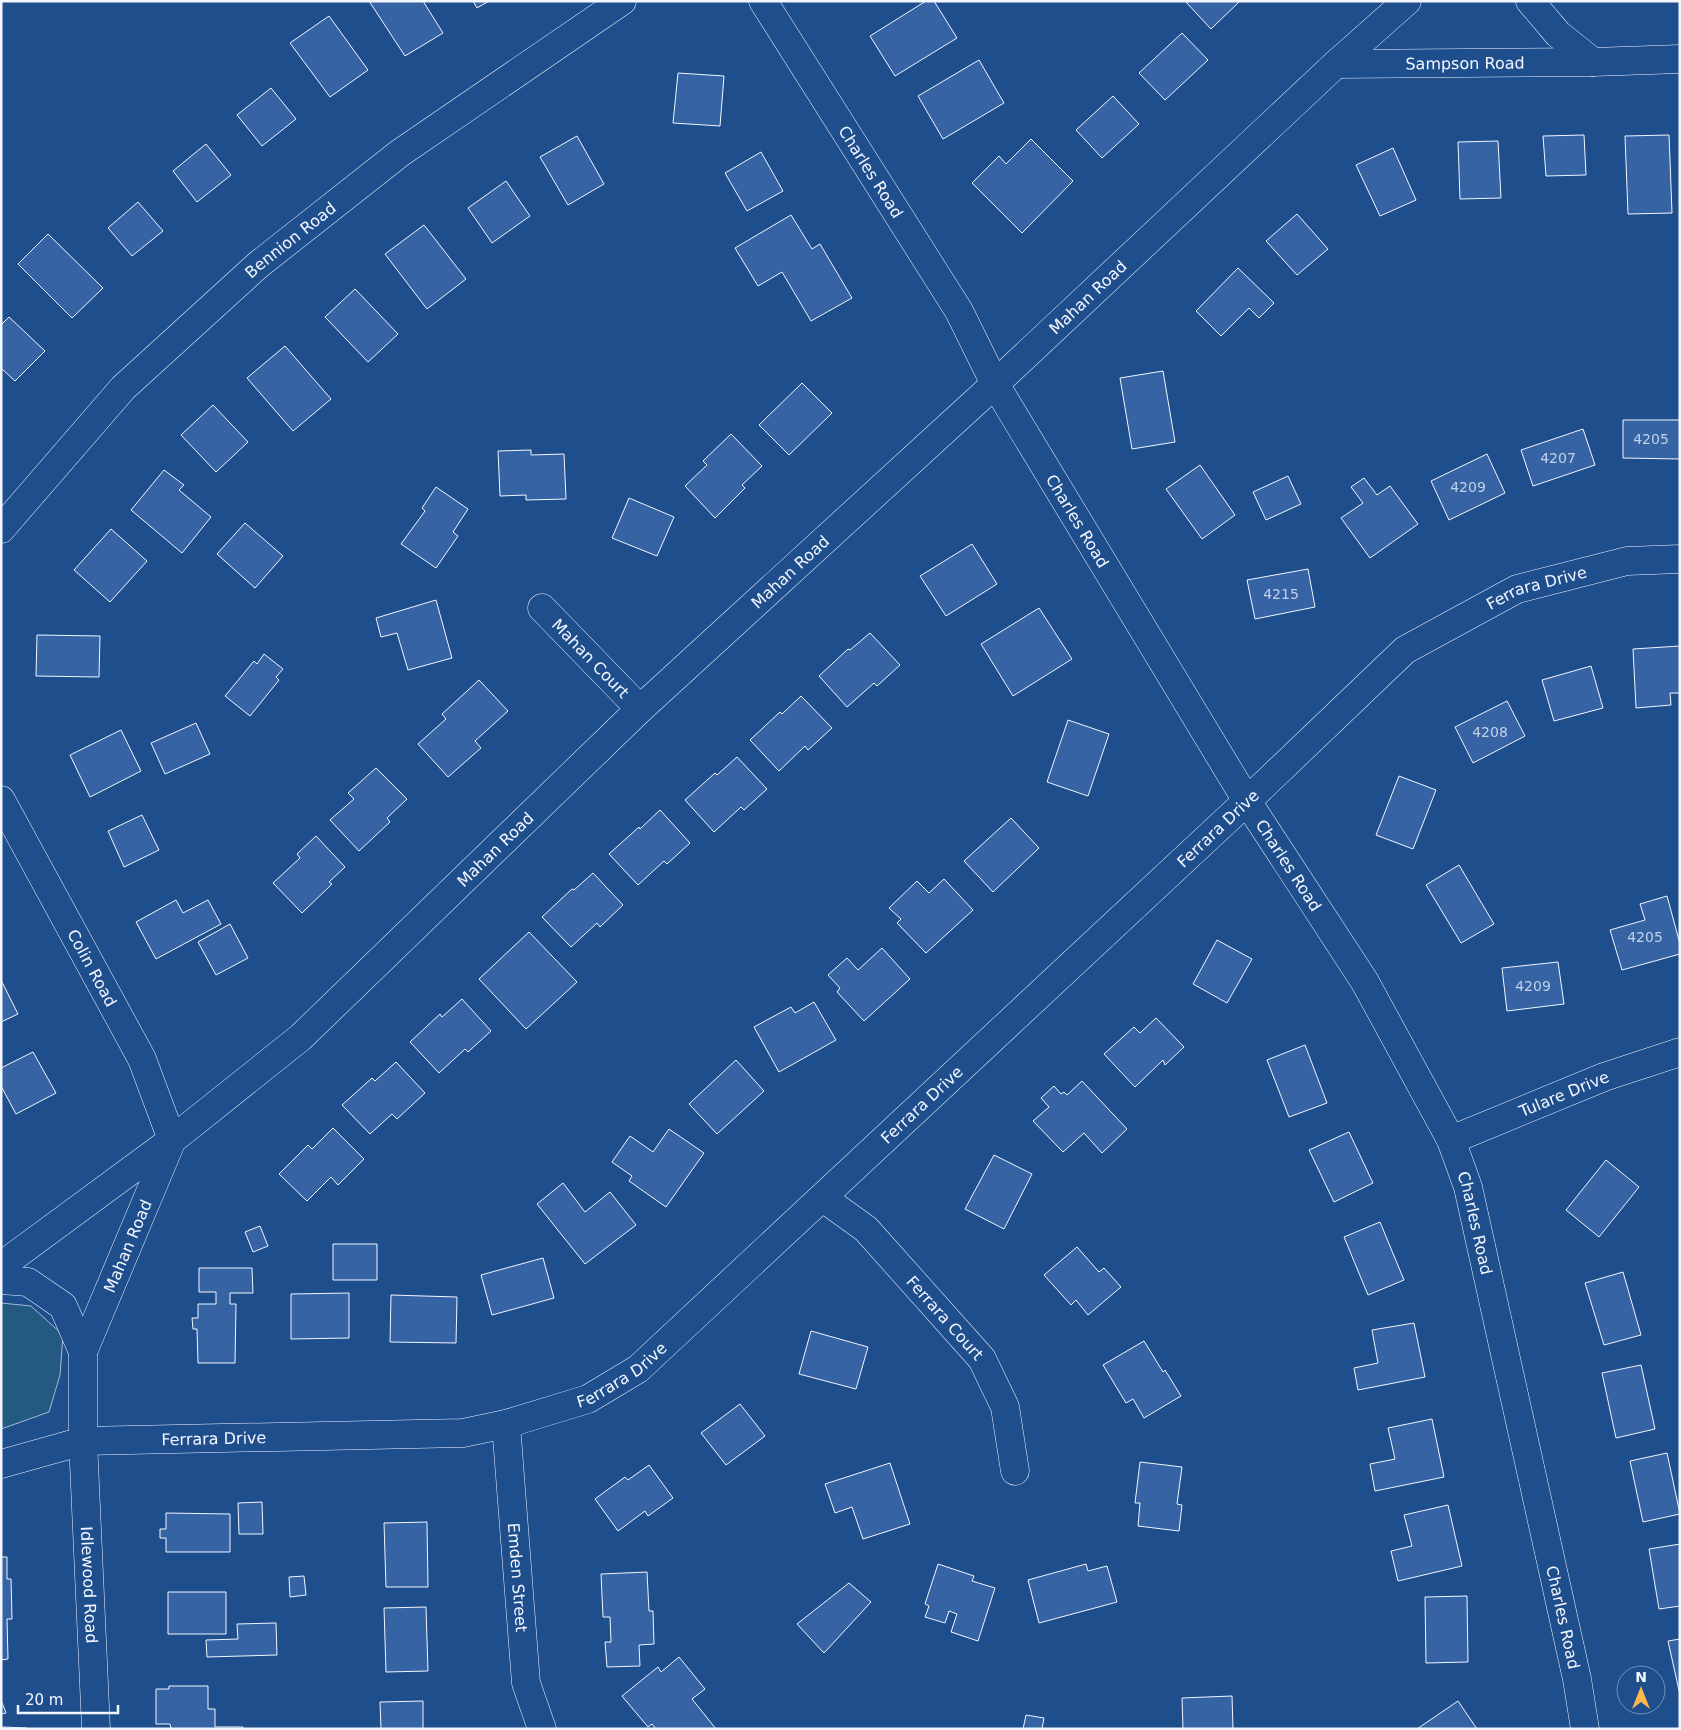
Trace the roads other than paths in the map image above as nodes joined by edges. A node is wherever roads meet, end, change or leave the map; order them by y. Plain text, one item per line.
1 (622, 1) edge
2 (763, 1) edge
3 (1407, 1) edge
4 (1530, 1) edge
5 (1680, 58) edge
6 (1593, 62) junction
7 (1336, 64) junction
8 (995, 384) junction
9 (1, 529) edge
10 (1680, 559) edge
11 (542, 608) dead end
12 (640, 709) junction
13 (1, 800) edge
14 (1246, 801) junction
15 (1680, 1052) edge
16 (172, 1140) junction
17 (1452, 1140) junction
18 (823, 1198) junction
19 (1, 1266) edge
20 (1, 1280) edge
21 (83, 1352) junction
22 (506, 1424) junction
23 (83, 1441) junction
24 (1, 1464) edge
25 (1015, 1471) dead end
26 (96, 1729) edge
27 (542, 1729) edge
28 (1585, 1729) edge

1 - 9 street, Bennion Road
2 - 8 street, Charles Road
3 - 7 street, Mahan Road
4 - 6 street
5 - 6 street, Sampson Road
6 - 7 street, Sampson Road
7 - 8 street, Mahan Road
8 - 12 street, Mahan Road
8 - 14 street, Charles Road
10 - 14 street, Ferrara Drive
11 - 12 street, Mahan Court
12 - 16 street, Mahan Road
13 - 16 street, Colin Road
14 - 17 street, Charles Road
14 - 18 street, Ferrara Drive
15 - 17 street, Tulare Drive
16 - 19 street, Mahan Road
16 - 21 street, Mahan Road
17 - 28 street, Charles Road
18 - 22 street, Ferrara Drive
18 - 25 street, Ferrara Court
20 - 21 street, Mahan Road
21 - 23 street, Mahan Road
22 - 23 street, Ferrara Drive
22 - 27 street, Emden Street
23 - 24 street
23 - 26 street, Idlewood Road

